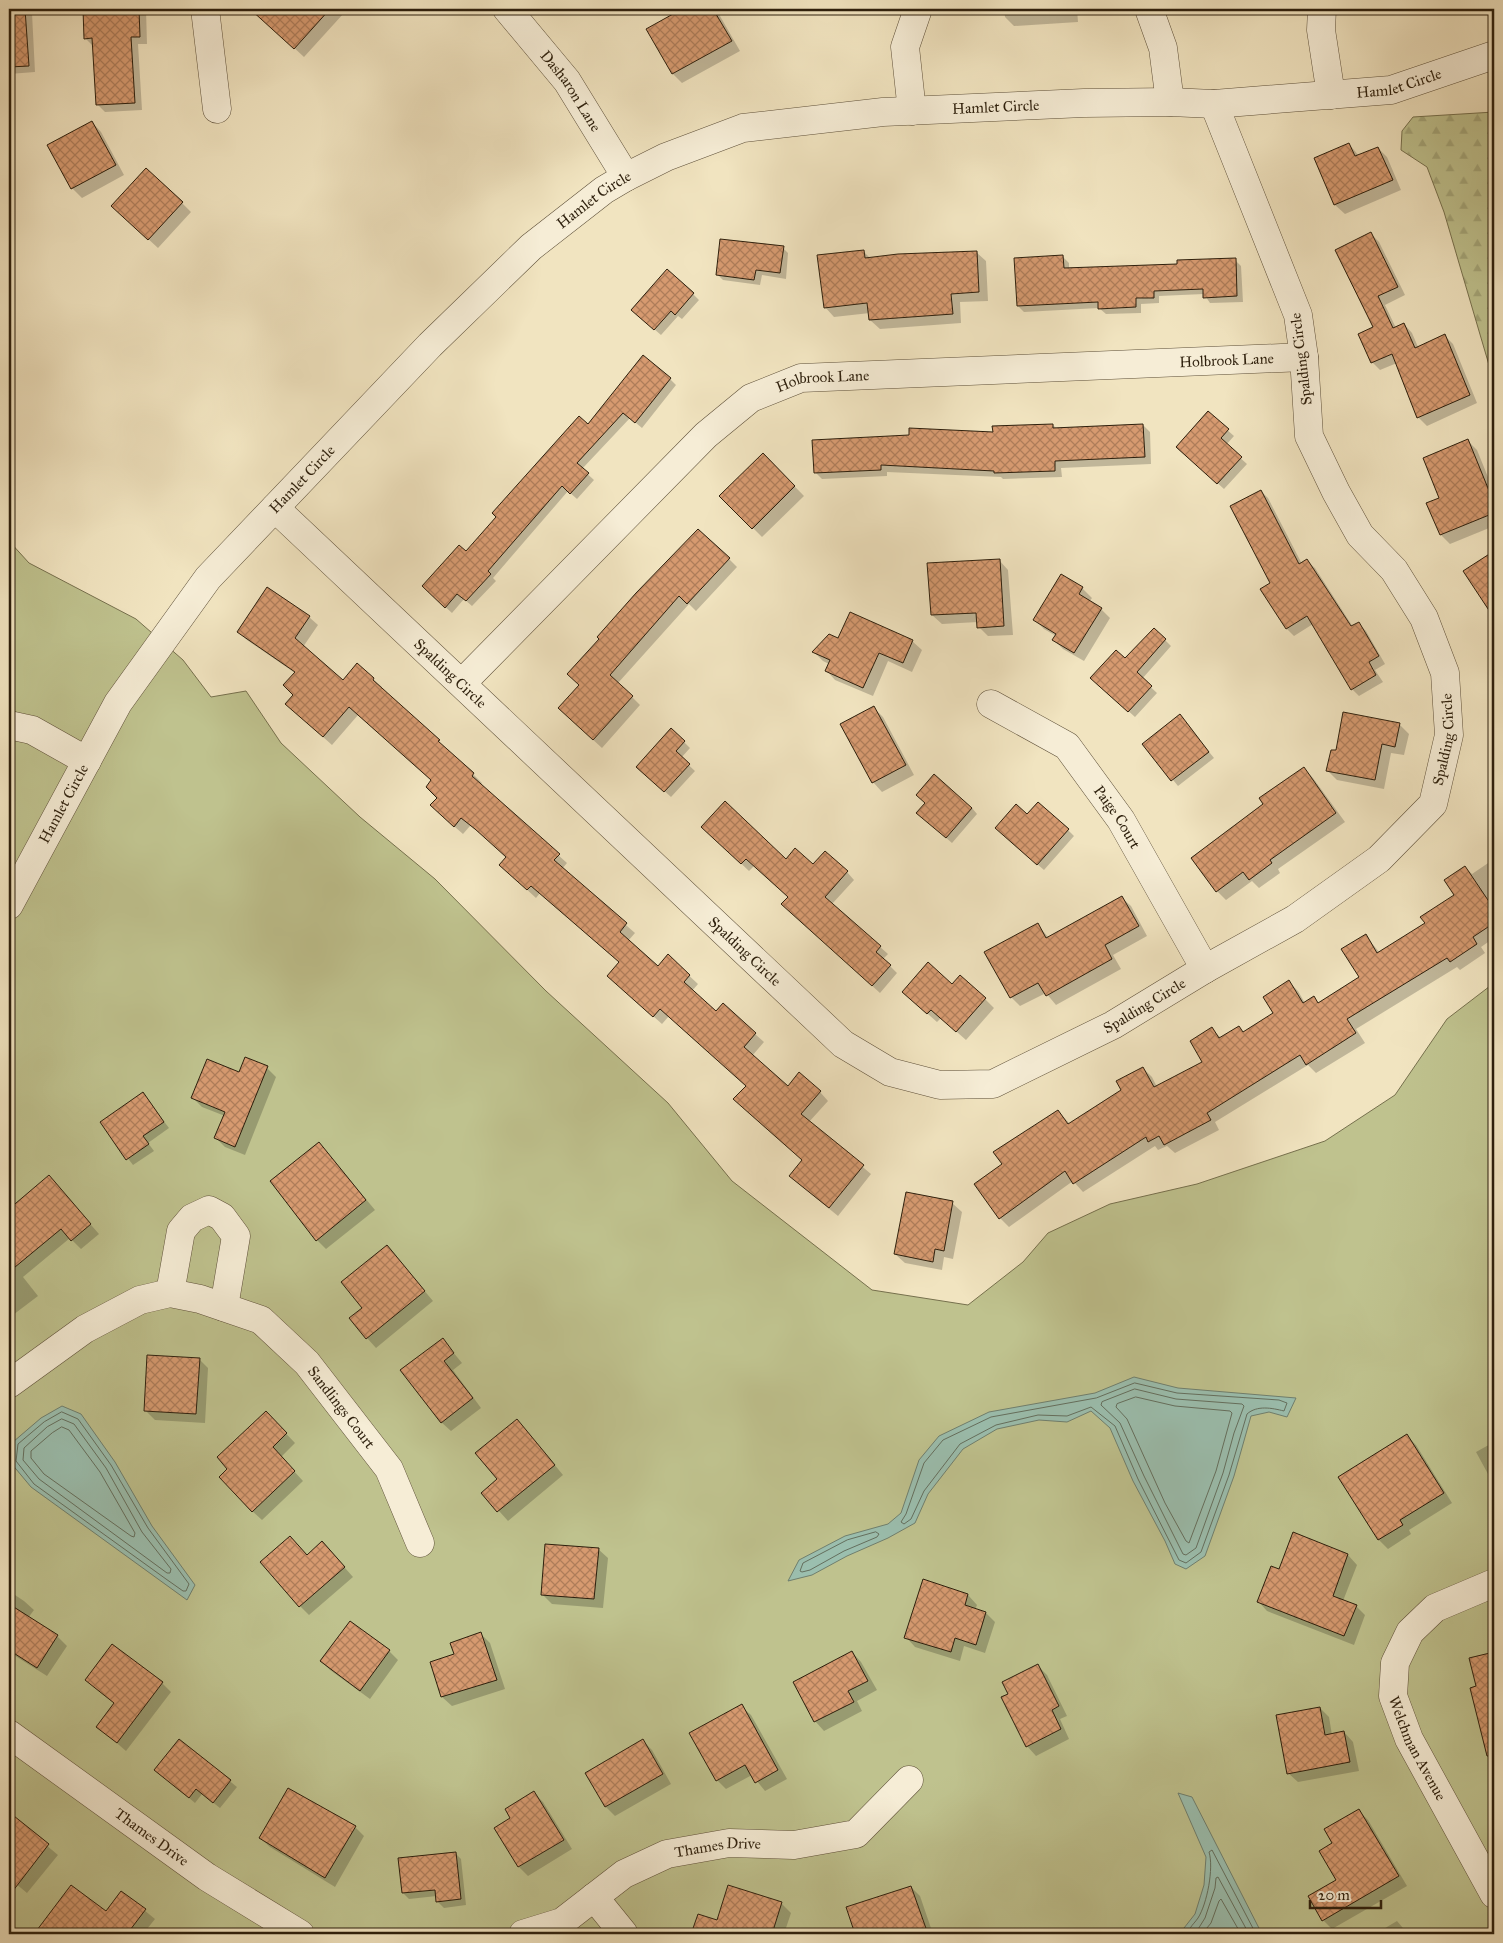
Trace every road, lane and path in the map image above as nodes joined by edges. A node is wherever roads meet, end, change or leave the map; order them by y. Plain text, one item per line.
1 (205, 9) edge
2 (508, 9) edge
3 (918, 9) edge
4 (1149, 9) edge
5 (1322, 9) edge
6 (1494, 55) edge
7 (1331, 95) junction
8 (1170, 102) junction
9 (1214, 104) junction
10 (217, 108) dead end
11 (912, 111) junction
12 (626, 177) junction
13 (1304, 357) junction
14 (275, 508) junction
15 (462, 683) junction
16 (991, 704) dead end
17 (9, 725) edge
18 (87, 761) junction
19 (9, 905) edge
20 (1205, 969) junction
21 (170, 1292) junction
22 (224, 1307) junction
23 (9, 1384) edge
24 (420, 1543) dead end
25 (1494, 1583) edge
26 (9, 1734) edge
27 (909, 1780) dead end
28 (1494, 1894) edge
29 (594, 1897) junction
30 (300, 1934) edge
31 (524, 1934) edge
32 (624, 1934) edge

1 - 10 street
2 - 12 street, Dasharon Lane
3 - 11 street
4 - 8 street
5 - 7 street
6 - 7 street, Hamlet Circle
7 - 9 street, Hamlet Circle
8 - 9 street, Hamlet Circle
8 - 11 street, Hamlet Circle
9 - 13 street, Spalding Circle
11 - 12 street, Hamlet Circle
12 - 14 street, Hamlet Circle
13 - 15 street, Holbrook Lane
13 - 20 street, Spalding Circle
14 - 15 street, Spalding Circle
14 - 18 street, Hamlet Circle
15 - 20 street, Spalding Circle
16 - 20 street, Paige Court
17 - 18 street
18 - 19 street, Hamlet Circle
21 - 22 street, Sandlings Court
21 - 22 street
21 - 23 street, Sandlings Court
22 - 24 street, Sandlings Court
25 - 28 street, Welchman Avenue
26 - 30 street, Thames Drive
27 - 29 street, Thames Drive
29 - 31 street, Thames Drive
29 - 32 street

